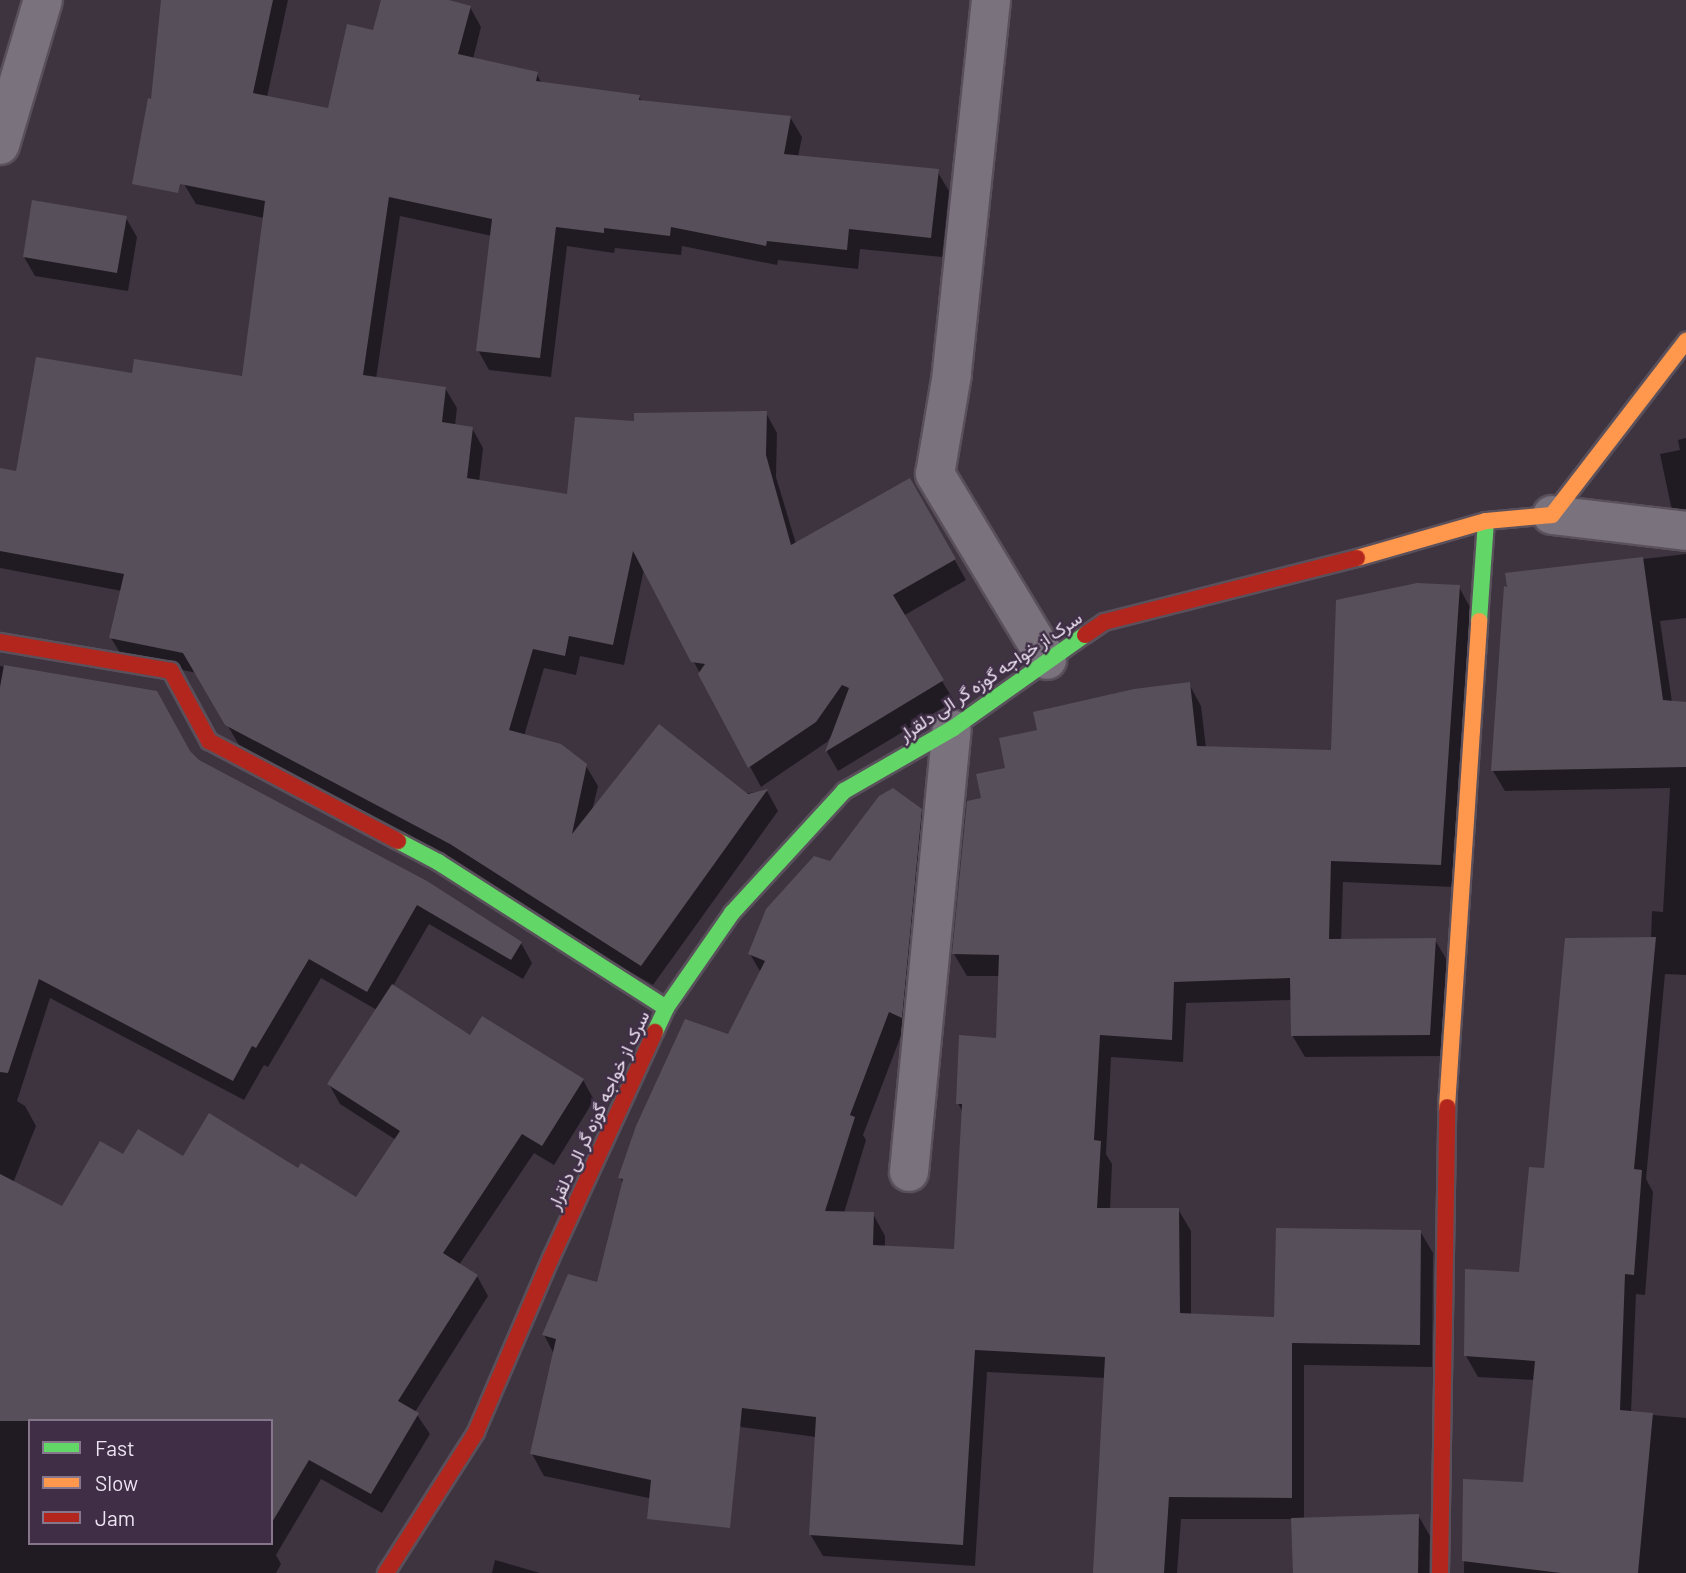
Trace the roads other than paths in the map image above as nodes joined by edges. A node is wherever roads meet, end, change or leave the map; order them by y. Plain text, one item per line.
1 (43, 0) edge
2 (991, 0) edge
3 (0, 145) edge
4 (1686, 341) edge
5 (1552, 515) junction
6 (1486, 521) junction
7 (1686, 531) edge
8 (0, 642) edge
9 (1047, 660) junction
10 (952, 729) junction
11 (666, 1009) junction
12 (909, 1172) dead end
13 (386, 1573) edge
14 (1440, 1573) edge

1 - 3 street
2 - 9 street
4 - 5 street
5 - 6 street, سرک از خواجه گوزه گر الی دلقرار
5 - 7 street
6 - 9 street, سرک از خواجه گوزه گر الی دلقرار
6 - 14 street
8 - 11 street
9 - 10 street, سرک از خواجه گوزه گر الی دلقرار
10 - 11 street, سرک از خواجه گوزه گر الی دلقرار
10 - 12 street
11 - 13 street, سرک از خواجه گوزه گر الی دلقرار

